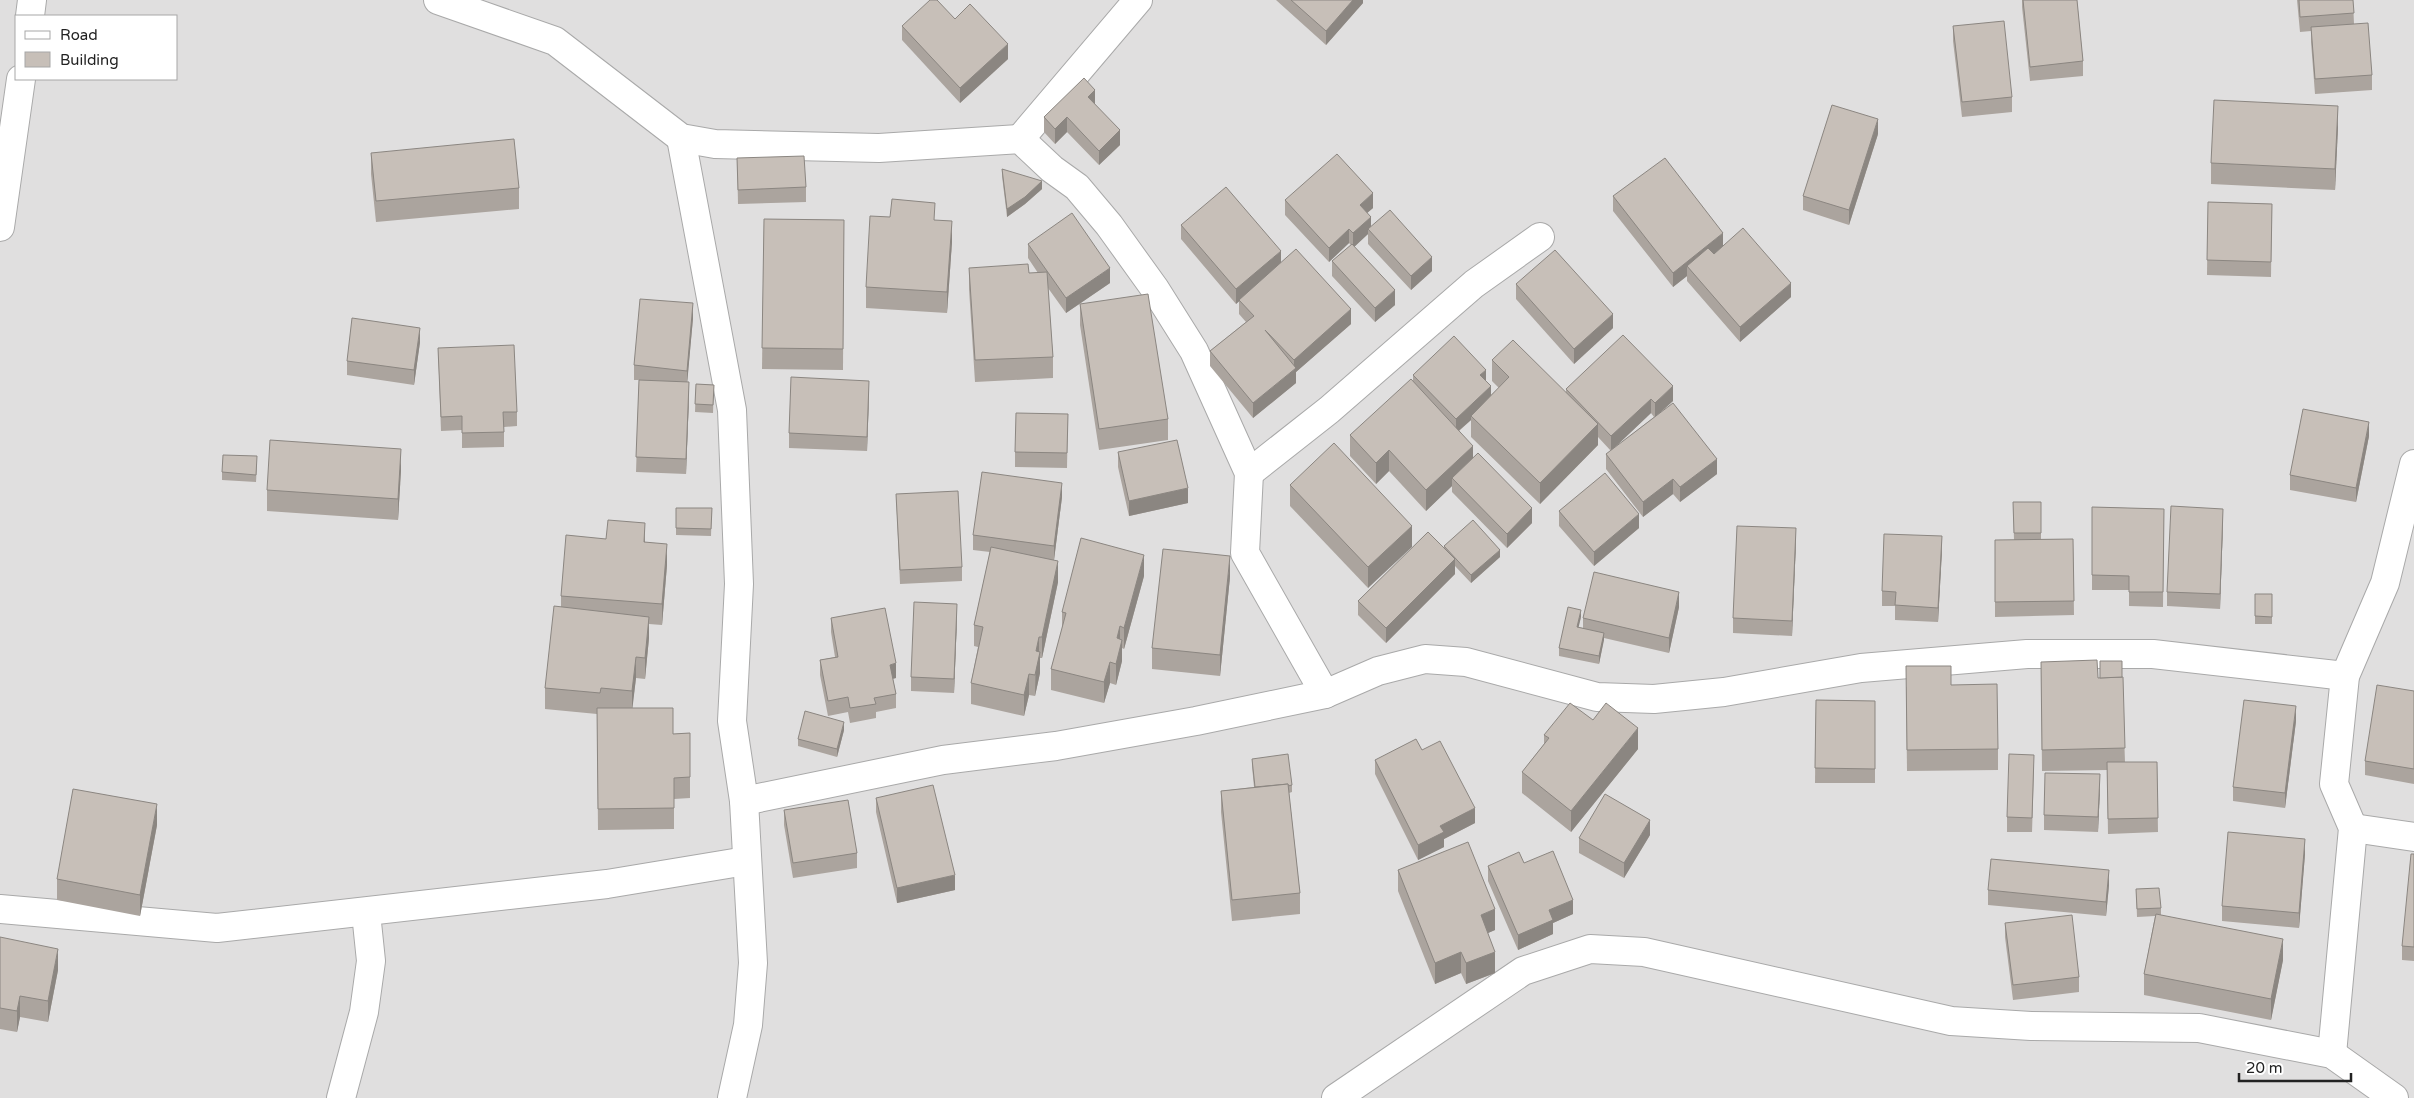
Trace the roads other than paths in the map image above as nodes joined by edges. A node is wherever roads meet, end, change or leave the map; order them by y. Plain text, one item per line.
1 (32, 0) edge
2 (438, 0) edge
3 (1138, 0) edge
4 (30, 15) edge
5 (21, 80) edge
6 (681, 138) junction
7 (1020, 139) junction
8 (0, 227) edge
9 (1540, 237) dead end
10 (2414, 464) edge
11 (1249, 473) junction
12 (2345, 676) junction
13 (1325, 694) junction
14 (744, 801) junction
15 (2353, 828) junction
16 (2414, 837) edge
17 (746, 861) junction
18 (0, 909) edge
19 (366, 913) junction
20 (2332, 1054) junction
21 (341, 1098) edge
22 (732, 1098) edge
23 (1336, 1098) edge
24 (2394, 1098) edge

1 - 4 street
2 - 6 street
3 - 7 street
5 - 8 street
6 - 7 street
6 - 14 street
7 - 11 street
9 - 11 street
10 - 12 street
11 - 13 street
12 - 13 street
12 - 15 street
13 - 14 street
14 - 17 street
15 - 16 street
15 - 20 street
17 - 19 street
17 - 22 street
18 - 19 street
19 - 21 street
20 - 23 street
20 - 24 street

